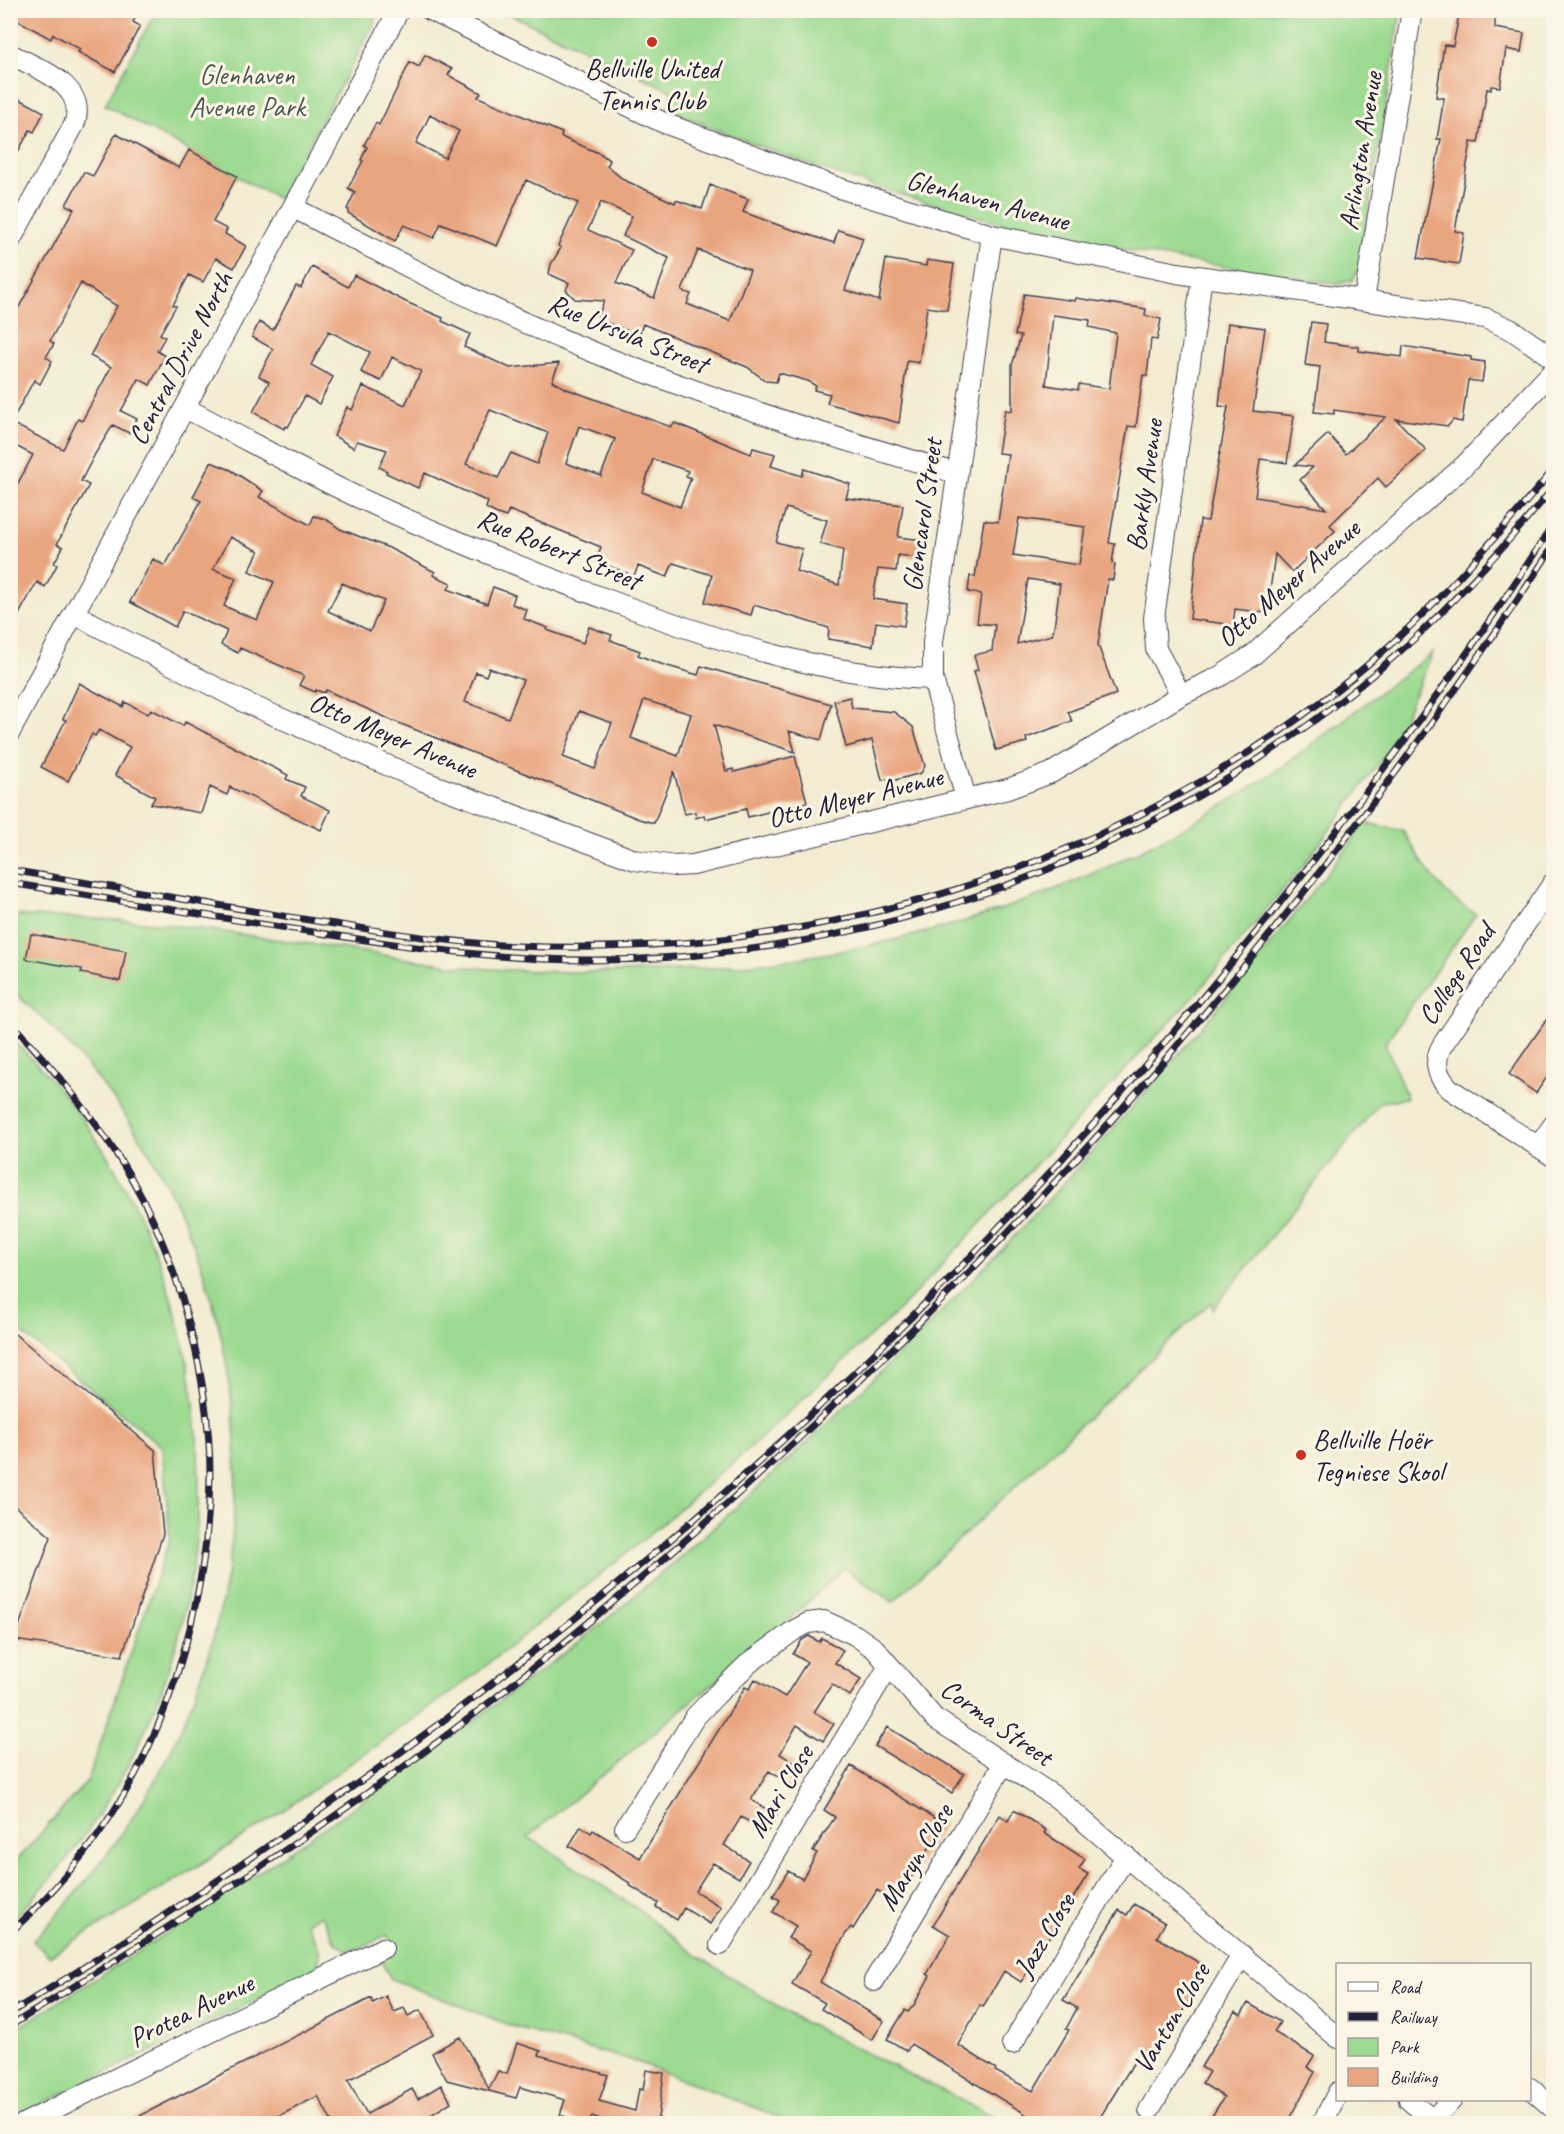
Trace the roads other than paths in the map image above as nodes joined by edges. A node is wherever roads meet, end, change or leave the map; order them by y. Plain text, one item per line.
1 (399, 10) edge
2 (430, 10) edge
3 (1412, 10) edge
4 (10, 54) edge
5 (294, 208) junction
6 (992, 236) junction
7 (10, 241) edge
8 (1202, 277) junction
9 (1364, 300) junction
10 (1554, 359) edge
11 (1554, 370) edge
12 (185, 408) junction
13 (956, 472) junction
14 (74, 614) junction
15 (933, 679) junction
16 (1181, 695) junction
17 (10, 732) edge
18 (966, 799) junction
19 (1554, 882) edge
20 (1554, 1124) edge
21 (1546, 1152) edge
22 (889, 1666) junction
23 (1004, 1763) junction
24 (625, 1828) dead end
25 (1126, 1856) junction
26 (720, 1945) dead end
27 (383, 1948) dead end
28 (1242, 1955) junction
29 (874, 1980) dead end
30 (1336, 2036) edge
31 (1012, 2044) dead end
32 (1531, 2089) edge
33 (1336, 2096) edge
34 (1410, 2101) edge
35 (1451, 2101) edge
36 (1554, 2109) edge
37 (1149, 2110) dead end
38 (1435, 2122) edge
39 (27, 2123) edge
40 (1322, 2124) edge

1 - 5 street, Central Drive North
2 - 6 street, Glenhaven Avenue
3 - 9 street, Arlington Avenue
4 - 7 street
5 - 12 street, Central Drive North
5 - 13 street, Rue Ursula Street
6 - 8 street, Glenhaven Avenue
6 - 13 street, Glencarol Street
8 - 9 street, Glenhaven Avenue
8 - 16 street, Barkly Avenue
9 - 10 street, Glenhaven Avenue
11 - 16 street, Otto Meyer Avenue
12 - 14 street, Central Drive North
12 - 15 street, Rue Robert Street
13 - 15 street, Glencarol Street
14 - 17 street, Central Drive North
14 - 18 street, Otto Meyer Avenue
15 - 18 street, Glencarol Street
16 - 18 street, Otto Meyer Avenue
19 - 21 street, College Road
20 - 21 street
22 - 23 street, Corma Street
22 - 24 street, Corma Street
22 - 26 street, Mari Close
23 - 25 street, Corma Street
23 - 29 street, Maryn Close
25 - 28 street, Corma Street
25 - 31 street, Jazz Close
27 - 39 street, Protea Avenue
28 - 30 street, Corma Street
28 - 37 street, Vanton Close
32 - 36 street
33 - 40 street
34 - 38 street
35 - 38 street

